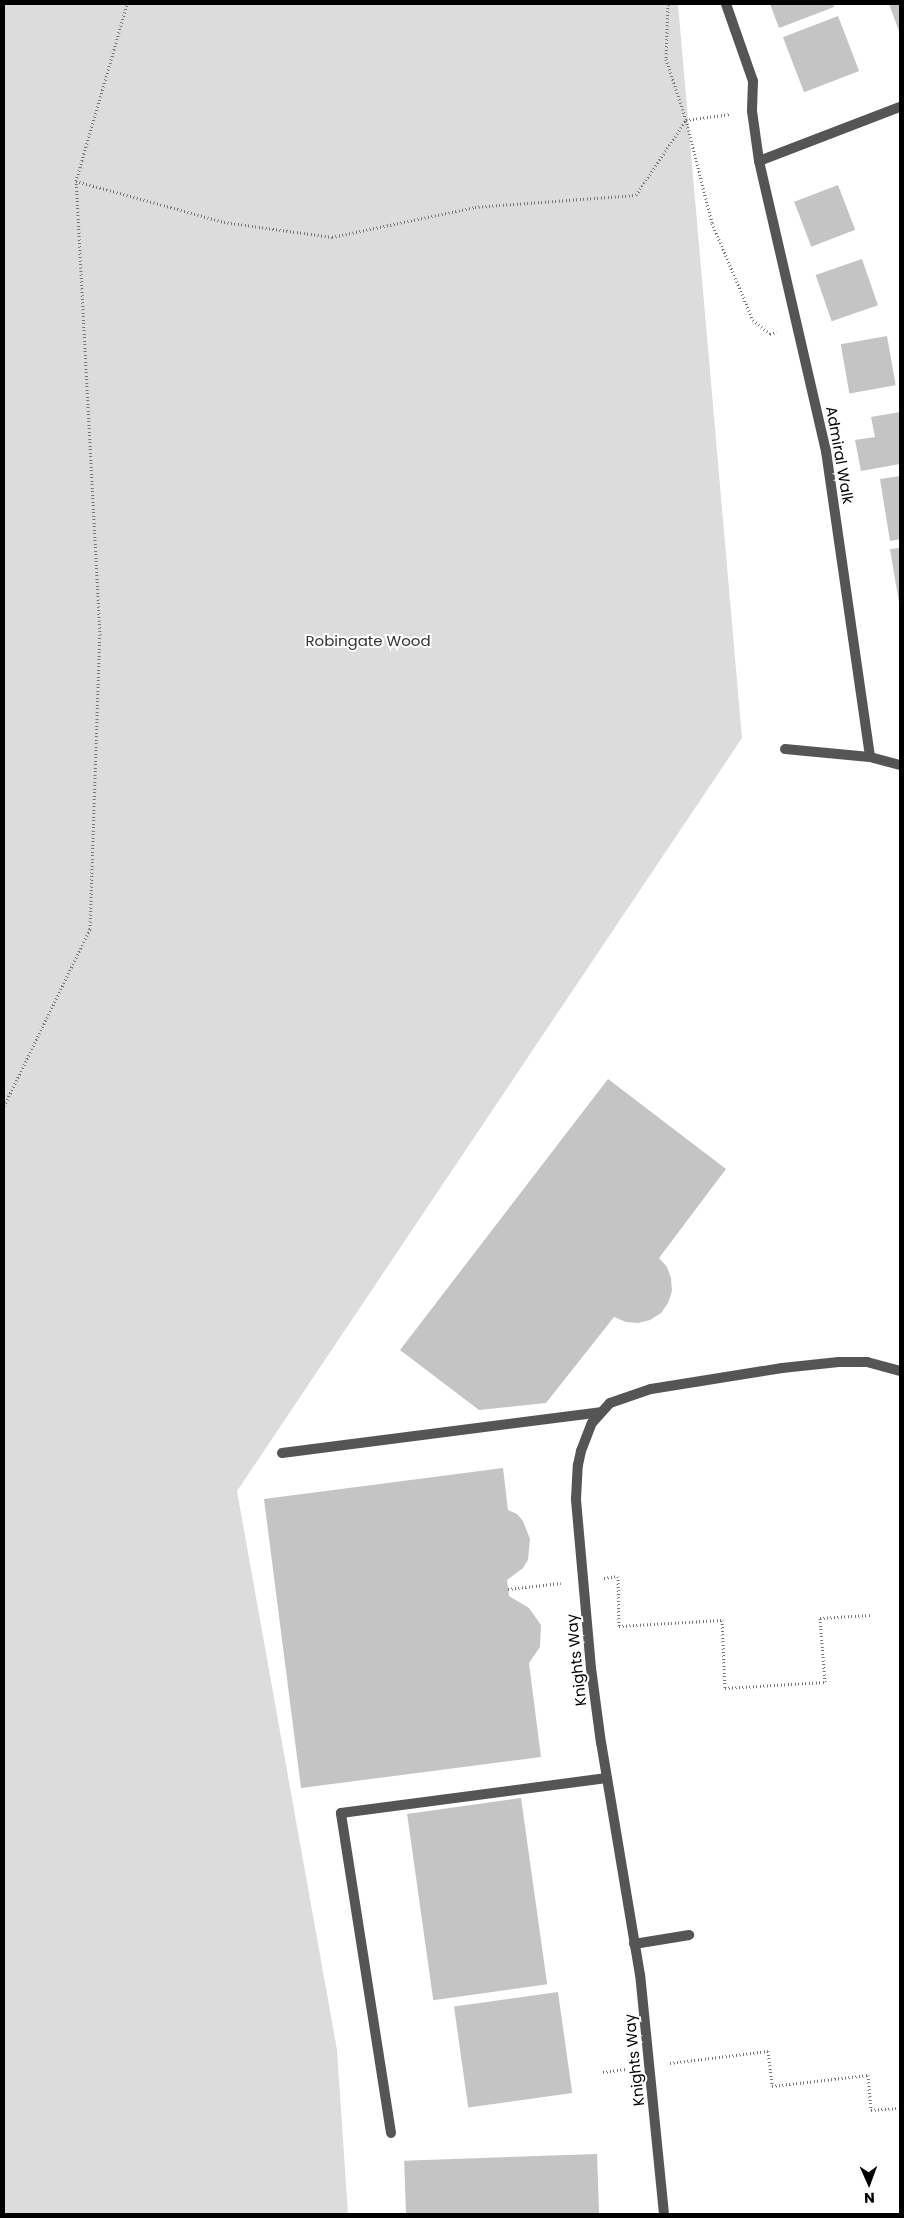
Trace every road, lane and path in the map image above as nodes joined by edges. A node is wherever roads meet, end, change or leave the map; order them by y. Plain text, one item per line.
1 (127, 4) edge
2 (668, 4) edge
3 (726, 4) edge
4 (900, 108) edge
5 (752, 111) junction
6 (686, 120) junction
7 (759, 161) junction
8 (76, 181) junction
9 (798, 328) junction
10 (784, 749) dead end
11 (870, 757) junction
12 (900, 765) edge
13 (4, 1106) edge
14 (900, 1371) edge
15 (600, 1412) junction
16 (282, 1453) dead end
17 (583, 1580) junction
18 (508, 1589) dead end
19 (870, 1615) dead end
20 (607, 1778) junction
21 (689, 1935) dead end
22 (634, 1944) junction
23 (650, 2066) junction
24 (603, 2072) dead end
25 (900, 2108) edge
26 (391, 2133) dead end
27 (664, 2214) edge

1 - 8 path
2 - 6 path
3 - 5 street, Admiral Walk
4 - 7 street
5 - 6 path
5 - 7 street, Admiral Walk
6 - 8 path
6 - 9 path
7 - 9 street, Admiral Walk
8 - 13 path
9 - 11 street, Admiral Walk
10 - 11 street
11 - 12 street
14 - 15 street, Knights Way
15 - 16 street
15 - 17 street, Knights Way
17 - 18 path
17 - 19 path
17 - 20 street, Knights Way
20 - 22 street, Knights Way
20 - 26 street
21 - 22 street
22 - 23 street, Knights Way
23 - 24 path
23 - 25 path
23 - 27 street, Knights Way

